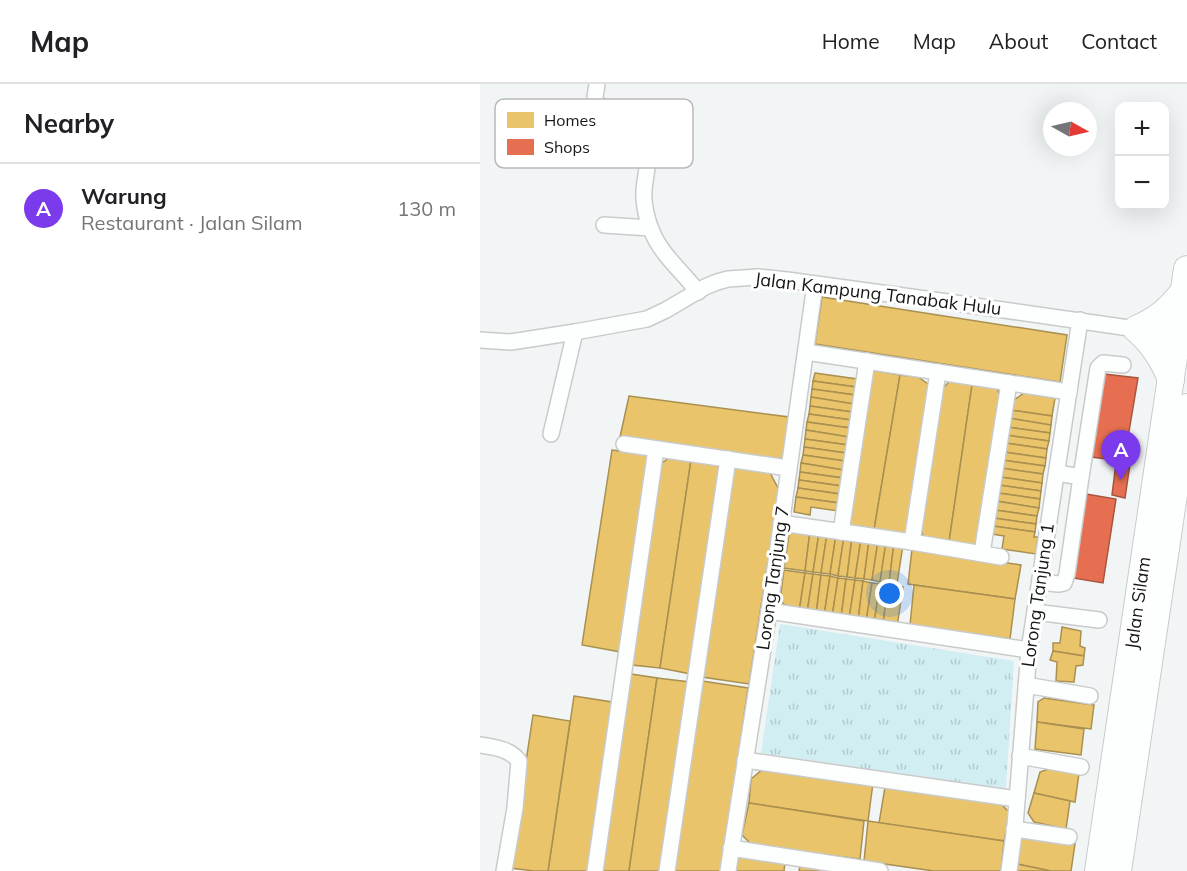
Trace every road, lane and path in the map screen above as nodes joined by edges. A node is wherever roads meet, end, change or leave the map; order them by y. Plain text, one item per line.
1 (597, 84) edge
2 (595, 99) edge
3 (647, 168) edge
4 (604, 225) dead end
5 (650, 228) junction
6 (1185, 281) edge
7 (815, 284) junction
8 (698, 292) junction
9 (1080, 320) junction
10 (1136, 329) junction
11 (575, 332) junction
12 (1178, 335) junction
13 (480, 340) edge
14 (806, 352) junction
15 (867, 361) junction
16 (1123, 365) dead end
17 (938, 372) junction
18 (1171, 380) junction
19 (1009, 383) junction
20 (1069, 392) junction
21 (1187, 407) edge
22 (551, 434) dead end
23 (624, 444) dead end
24 (656, 449) junction
25 (728, 459) junction
26 (788, 468) junction
27 (1056, 473) junction
28 (1081, 477) junction
29 (782, 523) junction
30 (842, 532) junction
31 (912, 542) junction
32 (982, 553) junction
33 (1001, 557) dead end
34 (1040, 582) junction
35 (769, 611) junction
36 (1035, 612) junction
37 (1099, 620) dead end
38 (1029, 650) junction
39 (1026, 685) junction
40 (1090, 696) dead end
41 (480, 745) edge
42 (1020, 756) junction
43 (745, 760) junction
44 (1081, 767) dead end
45 (1017, 799) junction
46 (1014, 828) junction
47 (1070, 837) dead end
48 (731, 848) junction
49 (792, 865) edge
50 (504, 871) edge
51 (595, 871) edge
52 (667, 871) edge
53 (728, 871) edge
54 (879, 871) edge
55 (1009, 871) edge
56 (1098, 871) edge
57 (1118, 871) edge

1 - 2 street
3 - 5 street
4 - 5 street
5 - 8 street
6 - 10 highway
6 - 12 highway, Jalan Silam
7 - 8 street, Jalan Kampung Tanabak Hulu
7 - 9 street, Jalan Kampung Tanabak Hulu
7 - 14 street, Lorong Tanjung 7
8 - 11 street, Jalan Kampung Tanabak Hulu
9 - 10 street, Jalan Kampung Tanabak Hulu
9 - 20 street, Lorong Tanjung 1
10 - 12 street, Jalan Kampung Tanabak Hulu
10 - 18 highway
11 - 13 street, Jalan Kampung Tanabak Hulu
11 - 22 street
12 - 18 highway, Jalan Silam
14 - 15 street
14 - 26 street, Lorong Tanjung 7
15 - 17 street
15 - 30 street
16 - 28 street
17 - 19 street
17 - 31 street
18 - 56 highway, Jalan Silam
19 - 20 street
19 - 32 street
20 - 27 street, Lorong Tanjung 1
21 - 57 highway, Jalan Silam
23 - 24 street
24 - 25 street
24 - 51 street
25 - 26 street
25 - 52 street
26 - 29 street, Lorong Tanjung 7
27 - 28 street
27 - 34 street, Lorong Tanjung 1
28 - 34 street
29 - 30 street
29 - 35 street, Lorong Tanjung 7
30 - 31 street
31 - 32 street
32 - 33 street
34 - 36 street, Lorong Tanjung 1
35 - 38 street
35 - 43 street, Lorong Tanjung 7
36 - 37 street
36 - 38 street, Lorong Tanjung 1
38 - 39 street, Lorong Tanjung 1
39 - 40 street
39 - 42 street, Lorong Tanjung 1
41 - 50 street
42 - 44 street
42 - 45 street, Lorong Tanjung 1
43 - 45 street
43 - 48 street, Lorong Tanjung 7
45 - 46 street, Lorong Tanjung 1
46 - 47 street
46 - 55 street, Lorong Tanjung 1
48 - 49 street
48 - 53 street, Lorong Tanjung 7
49 - 54 street

